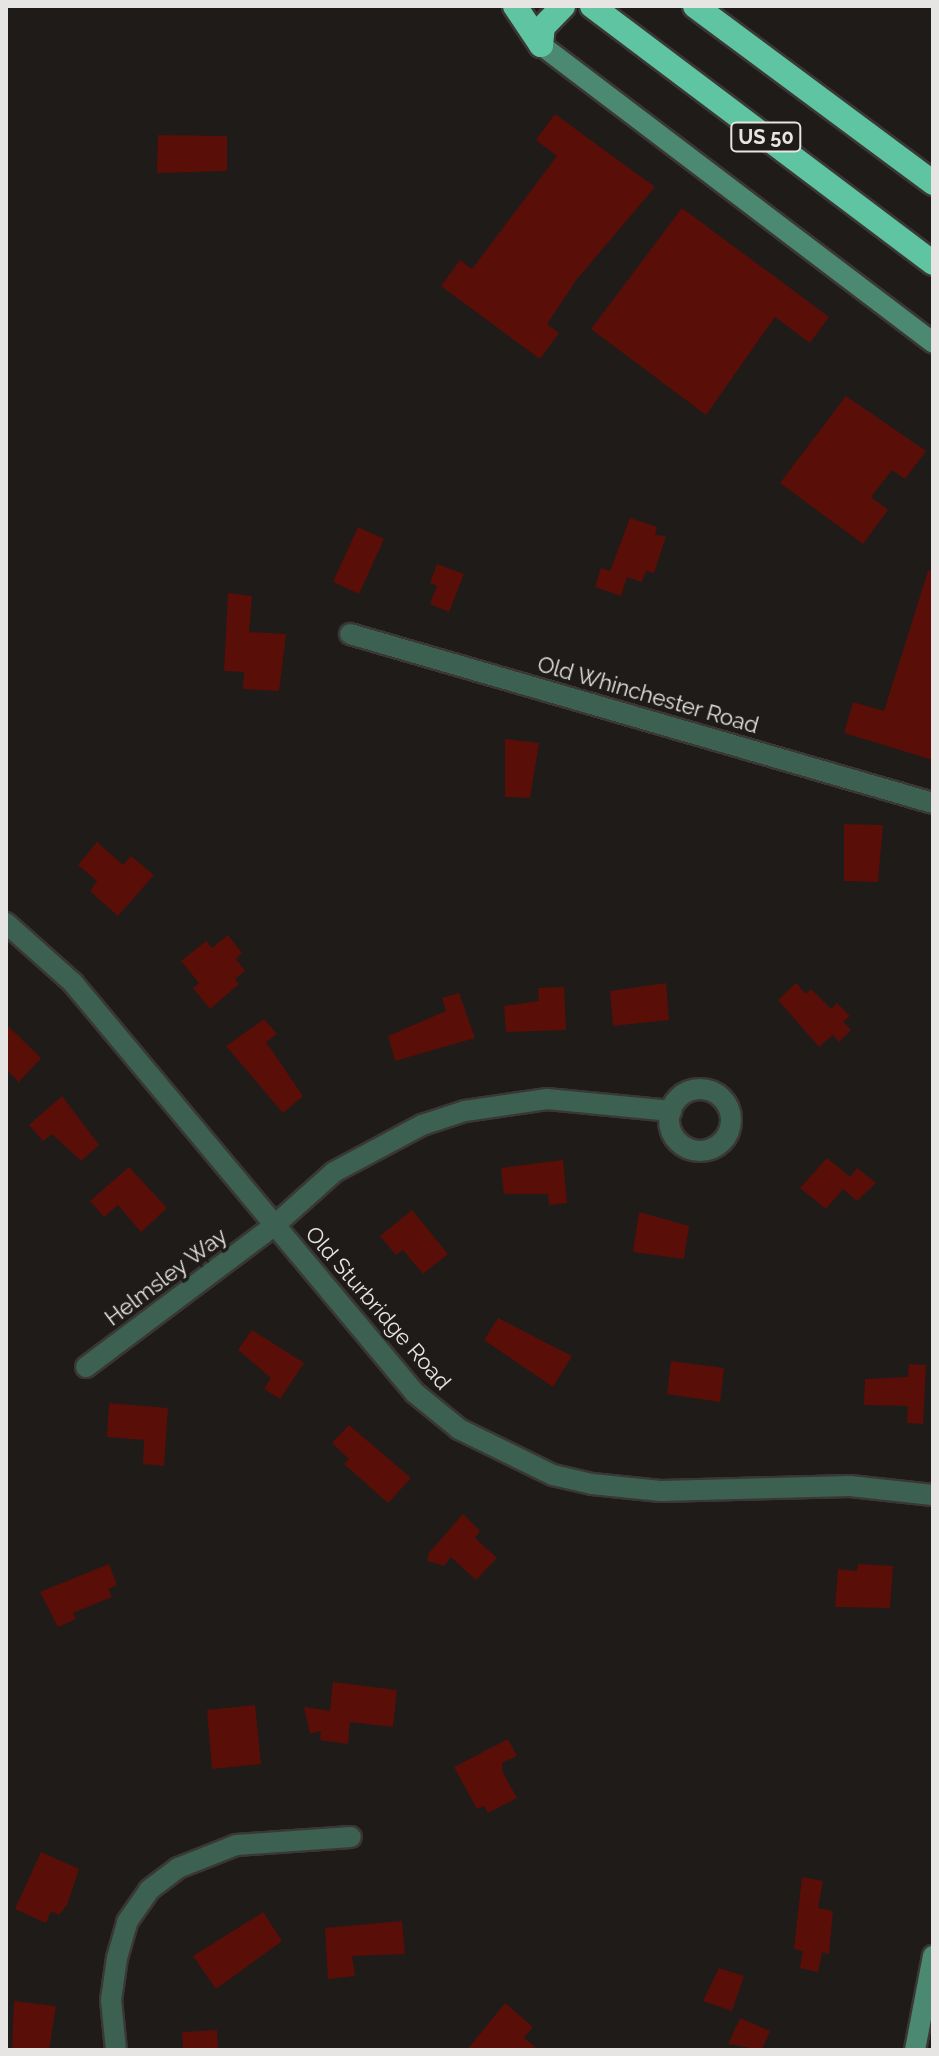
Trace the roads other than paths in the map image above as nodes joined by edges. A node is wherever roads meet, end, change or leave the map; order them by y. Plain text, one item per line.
1 (515, 6) edge
2 (563, 6) edge
3 (573, 6) edge
4 (695, 6) edge
5 (595, 9) edge
6 (541, 45) junction
7 (933, 183) edge
8 (933, 263) edge
9 (933, 343) edge
10 (350, 634) dead end
11 (933, 803) edge
12 (6, 923) edge
13 (671, 1111) dead end
14 (275, 1225) junction
15 (86, 1367) dead end
16 (933, 1495) edge
17 (351, 1837) dead end
18 (933, 1956) edge
19 (116, 2050) edge
20 (915, 2050) edge

1 - 6 highway
2 - 6 highway
3 - 5 highway
4 - 7 highway, US 50
5 - 8 highway, US 50
6 - 9 street
10 - 11 street, Old Whinchester Road
12 - 14 street, Old Sturbridge Road
13 - 14 street, Helmsley Way
14 - 15 street, Helmsley Way
14 - 16 street, Old Sturbridge Road
17 - 19 street
18 - 20 street

